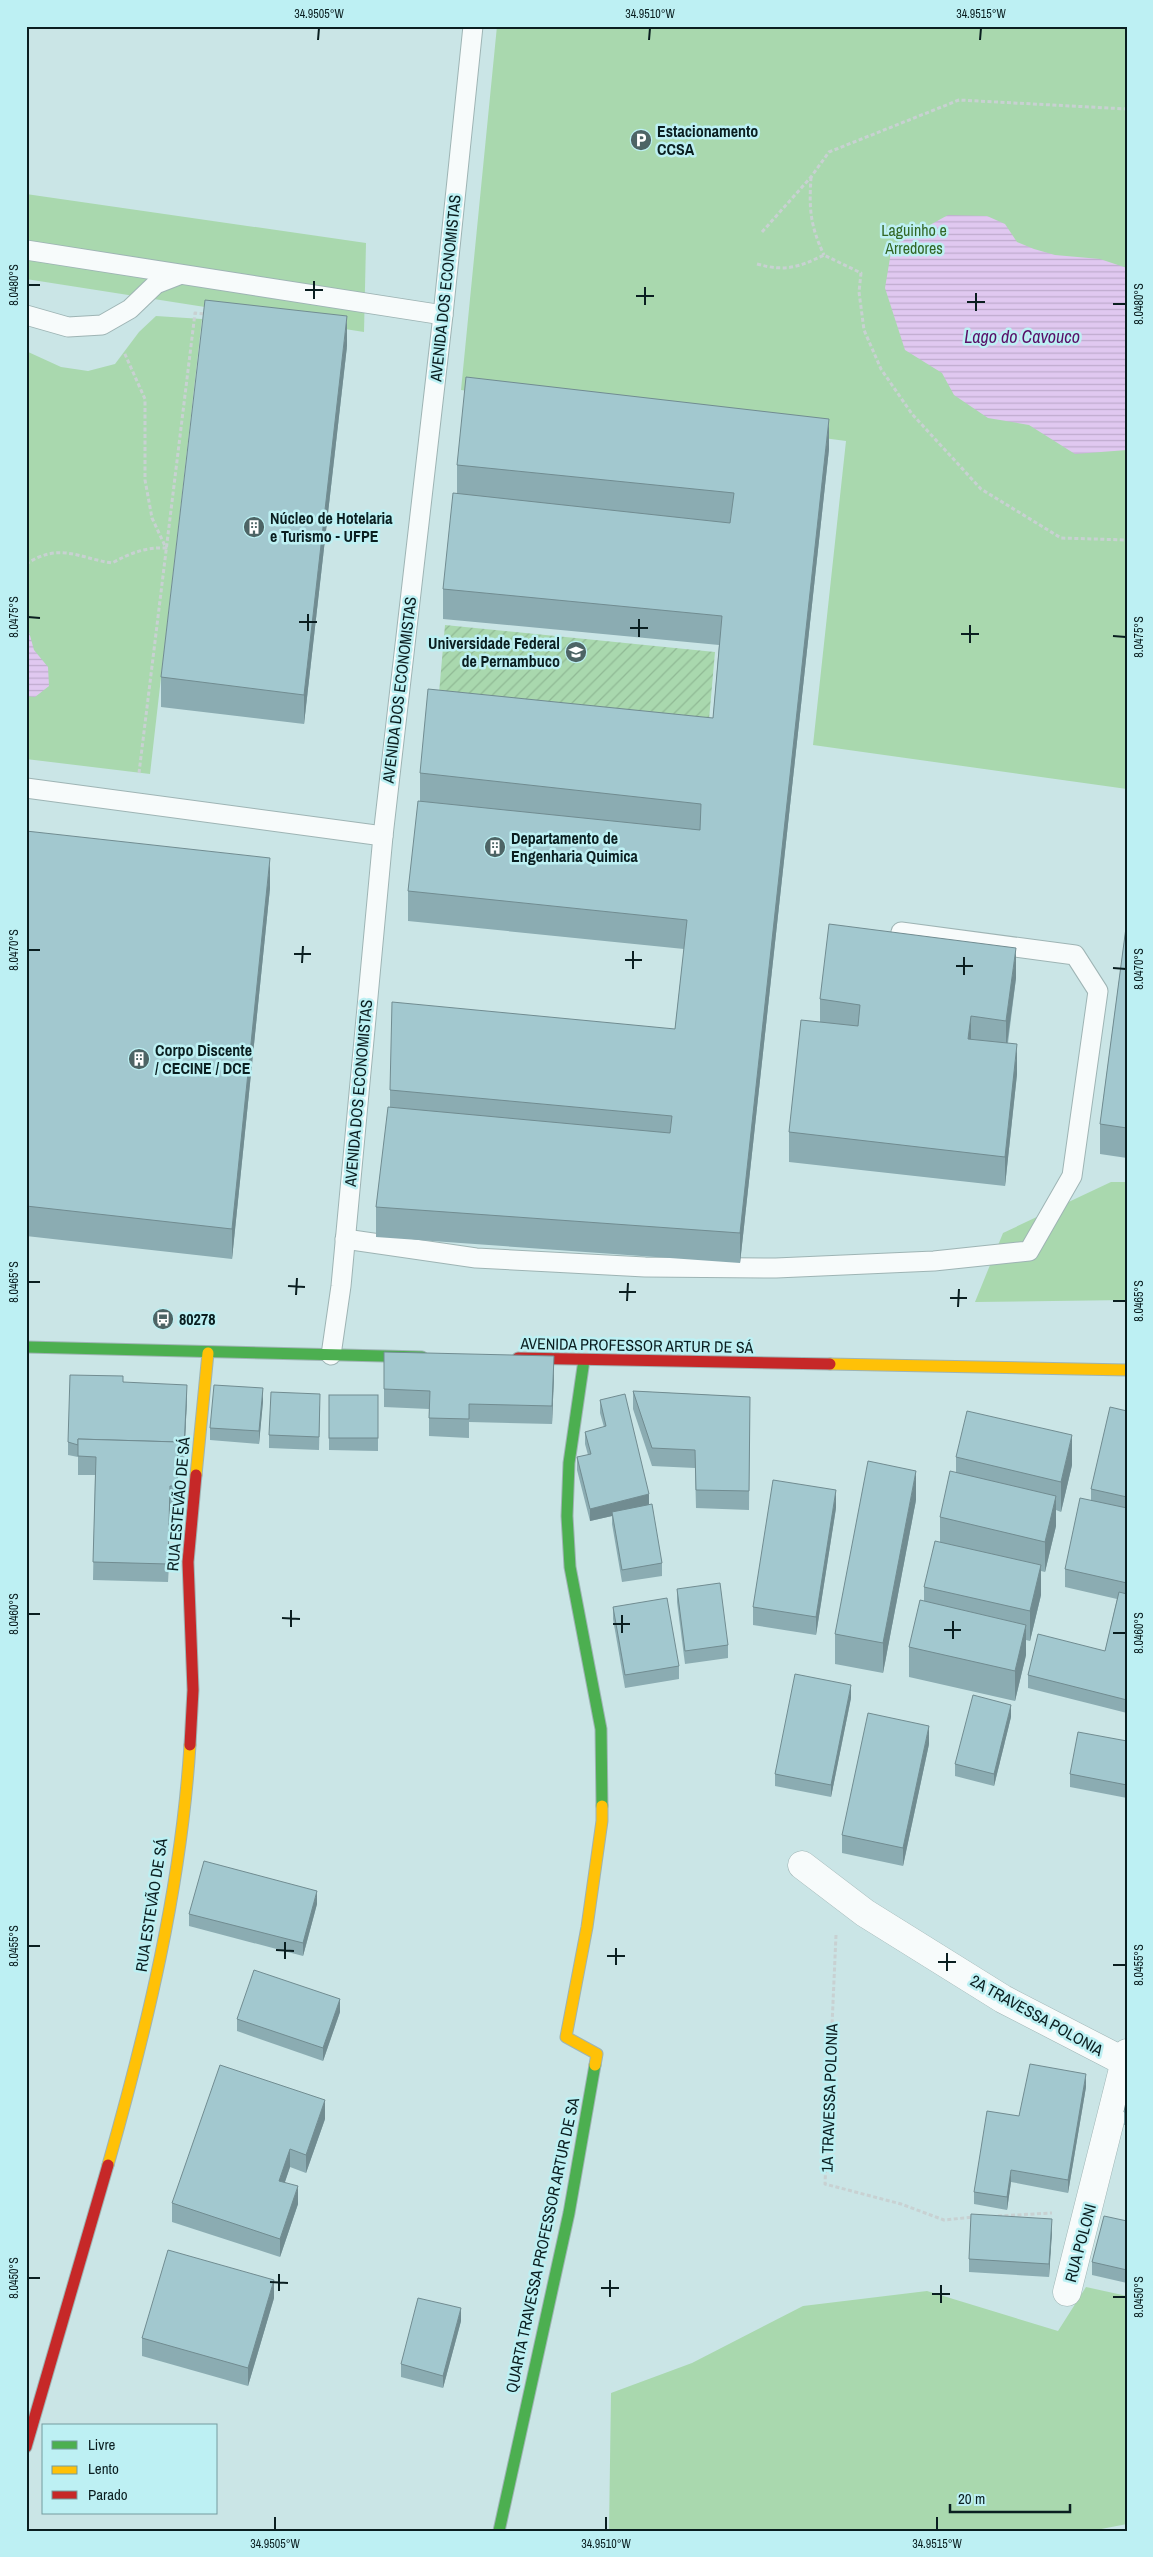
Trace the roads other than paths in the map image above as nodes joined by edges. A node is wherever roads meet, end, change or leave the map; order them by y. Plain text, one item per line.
1 (473, 26) edge
2 (26, 250) edge
3 (180, 275) junction
4 (26, 315) edge
5 (443, 315) junction
6 (26, 788) edge
7 (382, 836) junction
8 (901, 932) edge
9 (345, 1239) junction
10 (26, 1347) edge
11 (208, 1353) junction
12 (331, 1355) junction
13 (438, 1357) edge
14 (506, 1358) edge
15 (584, 1360) junction
16 (1127, 1370) edge
17 (802, 1864) dead end
18 (1126, 2058) edge
19 (1067, 2292) dead end
20 (26, 2447) edge
21 (499, 2531) edge

1 - 5 lane, AVENIDA DOS ECONOMISTAS
2 - 3 lane
3 - 4 lane
3 - 5 lane
5 - 7 lane, AVENIDA DOS ECONOMISTAS
6 - 7 lane
7 - 9 lane, AVENIDA DOS ECONOMISTAS
8 - 9 lane
9 - 12 lane, AVENIDA DOS ECONOMISTAS
10 - 11 street
11 - 12 street
11 - 20 street, RUA ESTEVÃO DE SÁ
12 - 13 street
14 - 15 street, AVENIDA PROFESSOR ARTUR DE SÁ
15 - 16 street, AVENIDA PROFESSOR ARTUR DE SÁ
15 - 21 street, QUARTA TRAVESSA PROFESSOR ARTUR DE SA
17 - 18 street, 2A TRAVESSA POLONIA
18 - 19 street, RUA POLONI

